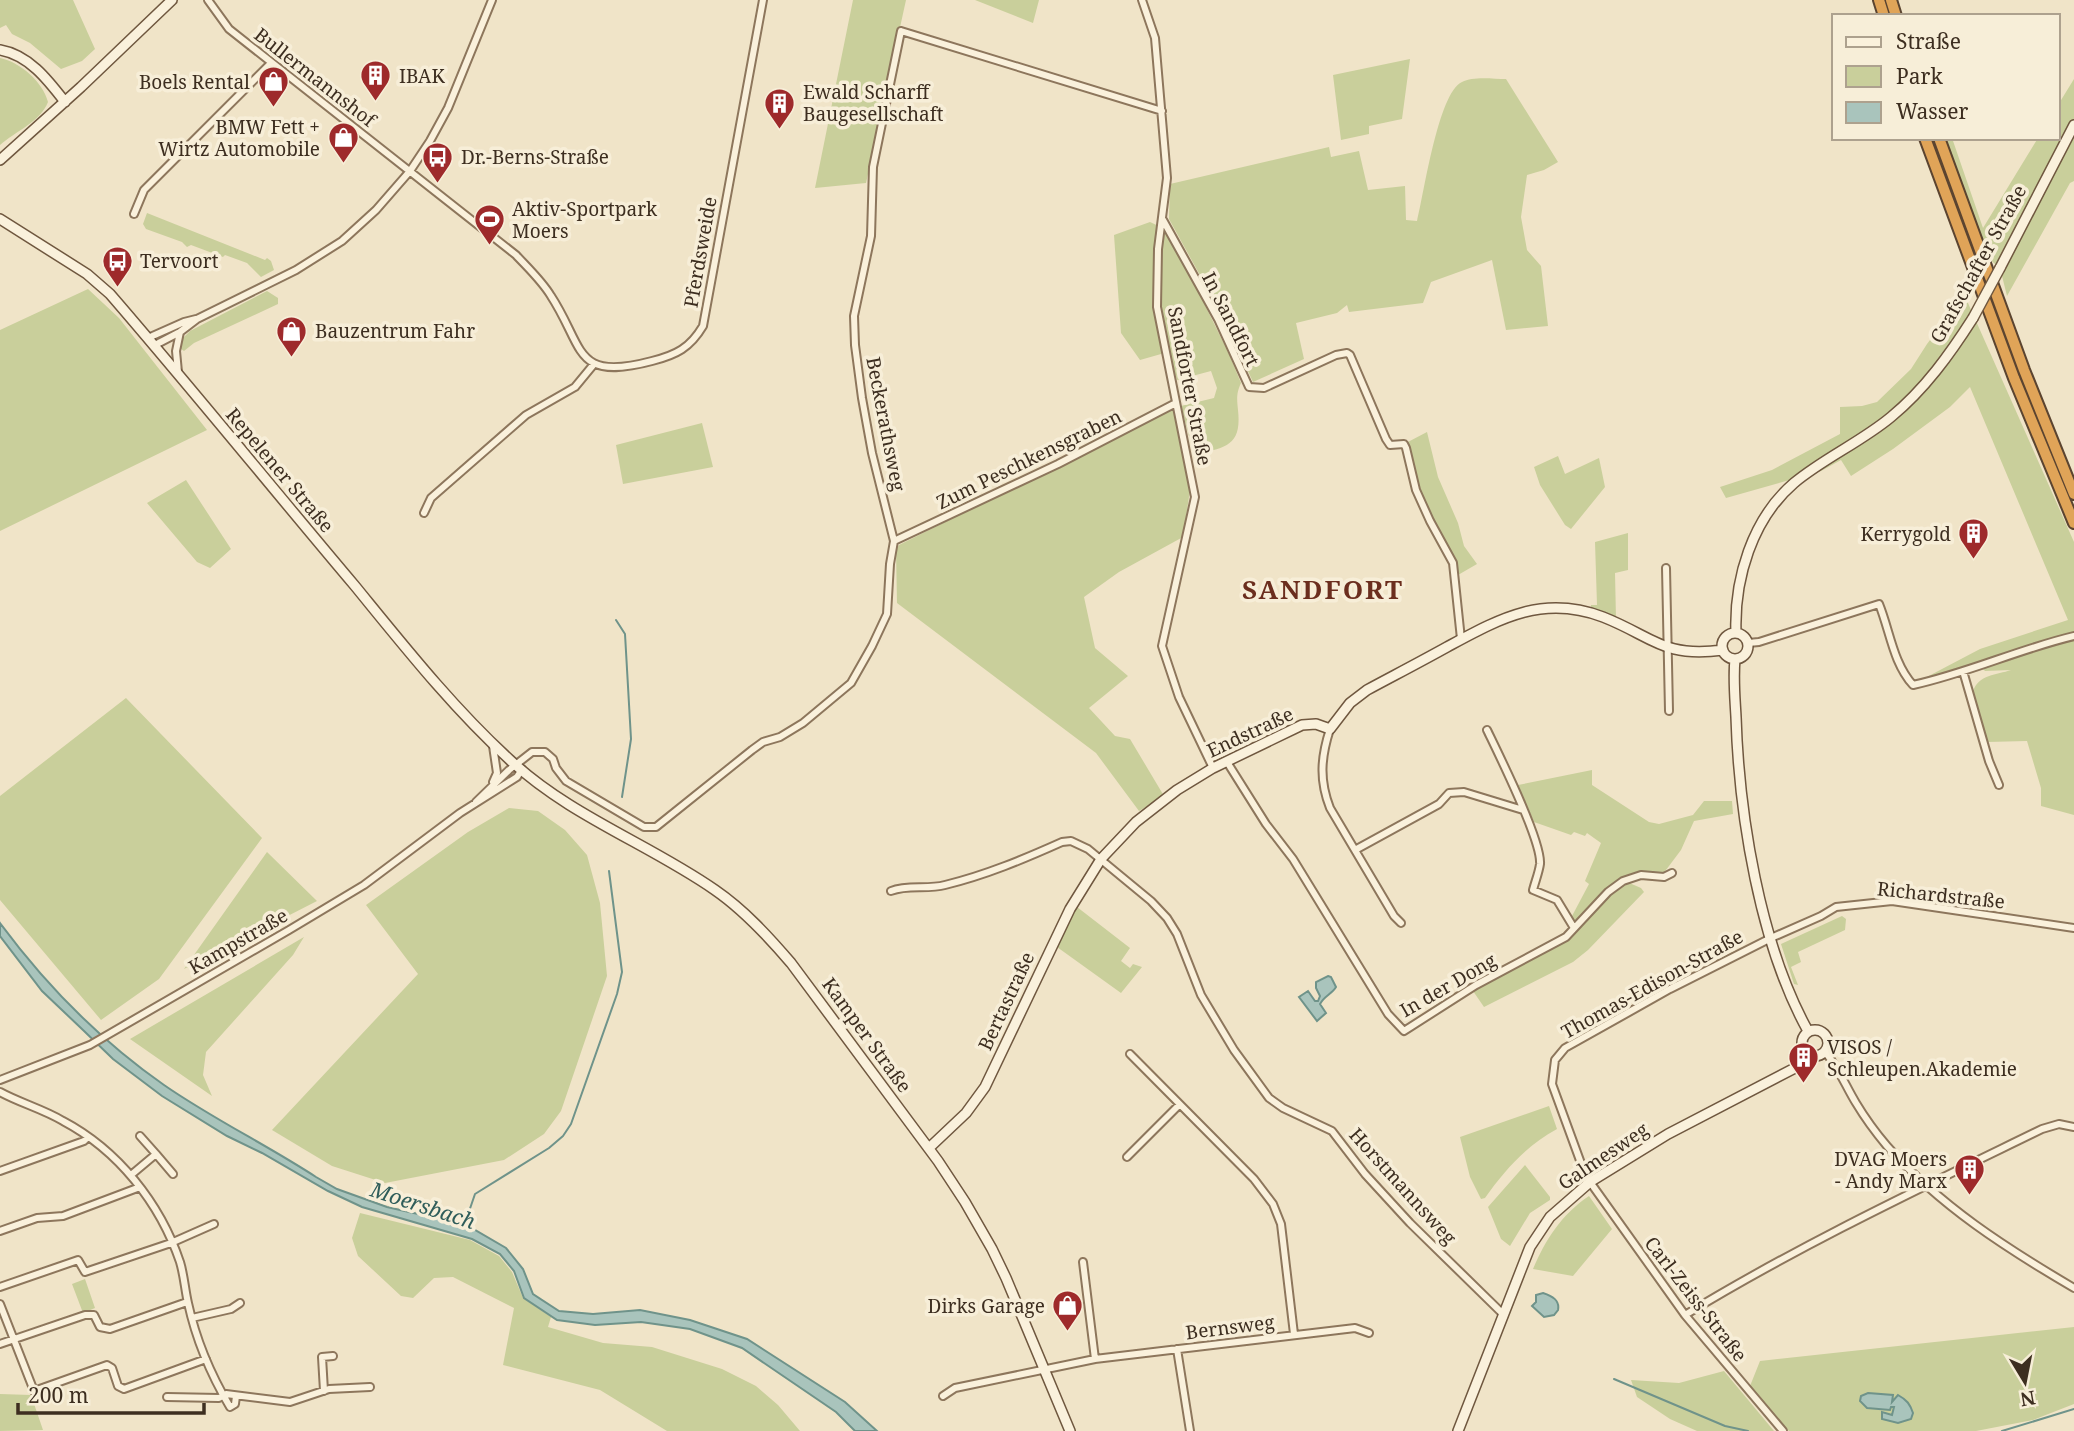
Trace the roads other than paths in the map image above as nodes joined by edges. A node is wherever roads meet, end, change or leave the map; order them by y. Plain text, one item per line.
1 (172, 0) edge
2 (208, 0) edge
3 (492, 0) edge
4 (763, 0) edge
5 (1142, 0) edge
6 (0, 50) edge
7 (271, 63) junction
8 (65, 102) junction
9 (1162, 111) junction
10 (2074, 125) edge
11 (1926, 140) edge
12 (1940, 140) edge
13 (0, 160) edge
14 (410, 171) junction
15 (134, 214) dead end
16 (0, 219) edge
17 (1163, 220) junction
18 (197, 319) junction
19 (180, 332) junction
20 (152, 342) junction
21 (594, 364) junction
22 (179, 374) junction
23 (1176, 403) junction
24 (2074, 494) edge
25 (424, 513) dead end
26 (2074, 523) edge
27 (894, 541) junction
28 (1665, 568) dead end
29 (1736, 633) junction
30 (2074, 636) edge
31 (1461, 639) junction
32 (1748, 643) junction
33 (1667, 648) junction
34 (1723, 650) junction
35 (1735, 659) junction
36 (1963, 671) junction
37 (1669, 711) dead end
38 (1329, 729) junction
39 (1487, 730) dead end
40 (492, 744) junction
41 (1227, 762) junction
42 (520, 765) junction
43 (1213, 768) junction
44 (1999, 785) dead end
45 (487, 789) junction
46 (476, 802) junction
47 (1522, 810) junction
48 (1356, 850) junction
49 (1101, 859) junction
50 (1672, 873) dead end
51 (891, 891) dead end
52 (1401, 923) dead end
53 (1574, 928) junction
54 (2074, 928) edge
55 (1771, 939) junction
56 (1808, 1031) junction
57 (1825, 1052) junction
58 (1130, 1054) dead end
59 (1808, 1054) junction
60 (0, 1080) edge
61 (0, 1092) edge
62 (1179, 1105) junction
63 (2074, 1127) edge
64 (140, 1136) dead end
65 (88, 1137) junction
66 (929, 1148) junction
67 (156, 1154) junction
68 (1127, 1157) dead end
69 (0, 1160) edge
70 (2, 1170) edge
71 (173, 1174) dead end
72 (131, 1175) junction
73 (1590, 1182) junction
74 (1927, 1185) junction
75 (140, 1187) junction
76 (214, 1224) dead end
77 (0, 1231) edge
78 (172, 1243) junction
79 (1083, 1262) dead end
80 (0, 1287) edge
81 (2074, 1289) edge
82 (187, 1302) junction
83 (240, 1303) dead end
84 (0, 1304) edge
85 (1504, 1315) junction
86 (1685, 1315) junction
87 (192, 1318) junction
88 (1369, 1333) dead end
89 (1294, 1335) junction
90 (14, 1339) junction
91 (0, 1344) edge
92 (1177, 1349) junction
93 (333, 1356) dead end
94 (206, 1359) junction
95 (1095, 1359) junction
96 (1044, 1369) junction
97 (370, 1387) dead end
98 (324, 1391) junction
99 (224, 1396) junction
100 (236, 1396) junction
101 (943, 1396) dead end
102 (167, 1397) dead end
103 (1070, 1431) edge
104 (1190, 1431) edge
105 (1458, 1431) edge
106 (1783, 1431) edge

1 - 8 street
2 - 7 street, Bullermannshof
3 - 14 street
4 - 21 street, Pferdsweide
5 - 9 street, Sandforter Straße
6 - 8 street
7 - 14 street, Bullermannshof
7 - 15 street
8 - 13 street
9 - 17 street, Sandforter Straße
9 - 27 street, Beckerathsweg
10 - 29 street, Grafschafter Straße, bridge
11 - 26 highway
12 - 24 highway
14 - 18 street
14 - 21 street
16 - 20 street, Repelener Straße
17 - 23 street, Sandforter Straße
17 - 31 street, In Sandfort
18 - 19 street
18 - 20 street
19 - 20 street
19 - 22 street
20 - 22 street, Repelener Straße
21 - 25 street
22 - 40 street, Repelener Straße
23 - 27 street, Zum Peschkensgraben
23 - 43 street, Sandforter Straße
27 - 42 street, Beckerathsweg
28 - 33 street
29 - 32 street
29 - 34 street
30 - 36 street
31 - 33 street
31 - 38 street
32 - 35 street
32 - 36 street
33 - 34 street
33 - 37 street
34 - 35 street
35 - 55 street
36 - 44 street
38 - 41 street, Endstraße
38 - 48 street
39 - 47 street
40 - 42 street, Repelener Straße
40 - 45 street, Kampstraße
41 - 43 street, Endstraße
41 - 53 street, In der Dong
42 - 45 street, Kampstraße
42 - 46 street, Kampstraße
42 - 66 street, Kamper Straße
43 - 49 street, Endstraße
45 - 46 street, Kampstraße
46 - 60 street, Kampstraße
47 - 48 street
47 - 53 street
48 - 52 street
49 - 51 street
49 - 66 street, Bertastraße
49 - 85 street, Horstmannsweg
50 - 53 street, In der Dong
54 - 55 street, Richardstraße
55 - 56 street
55 - 73 street, Thomas-Edison-Straße
56 - 57 street
56 - 59 street
57 - 59 street
57 - 74 street
58 - 62 street
59 - 73 street, Galmesweg
61 - 65 street
62 - 68 street
62 - 89 street
63 - 74 street
64 - 67 street
65 - 70 street
65 - 72 street
66 - 96 street, Kamper Straße
67 - 71 street
67 - 72 street
69 - 70 street
72 - 75 street
73 - 85 street, Galmesweg
73 - 86 street, Carl-Zeiss-Straße
74 - 81 street
74 - 86 street
75 - 77 street
75 - 78 street
76 - 78 street
78 - 80 street
78 - 82 street
79 - 95 street
82 - 87 street
82 - 90 street
83 - 87 street
84 - 90 street
85 - 105 street, Galmesweg
86 - 106 street, Carl-Zeiss-Straße
87 - 94 street
88 - 89 street, Bernsweg
89 - 92 street, Bernsweg
90 - 91 street
90 - 94 street
92 - 95 street, Bernsweg
92 - 104 street
93 - 98 street
94 - 99 street
95 - 96 street, Bernsweg
96 - 101 street, Bernsweg
96 - 103 street, Kamper Straße
97 - 98 street
98 - 100 street
99 - 100 street
99 - 100 street
99 - 102 street

